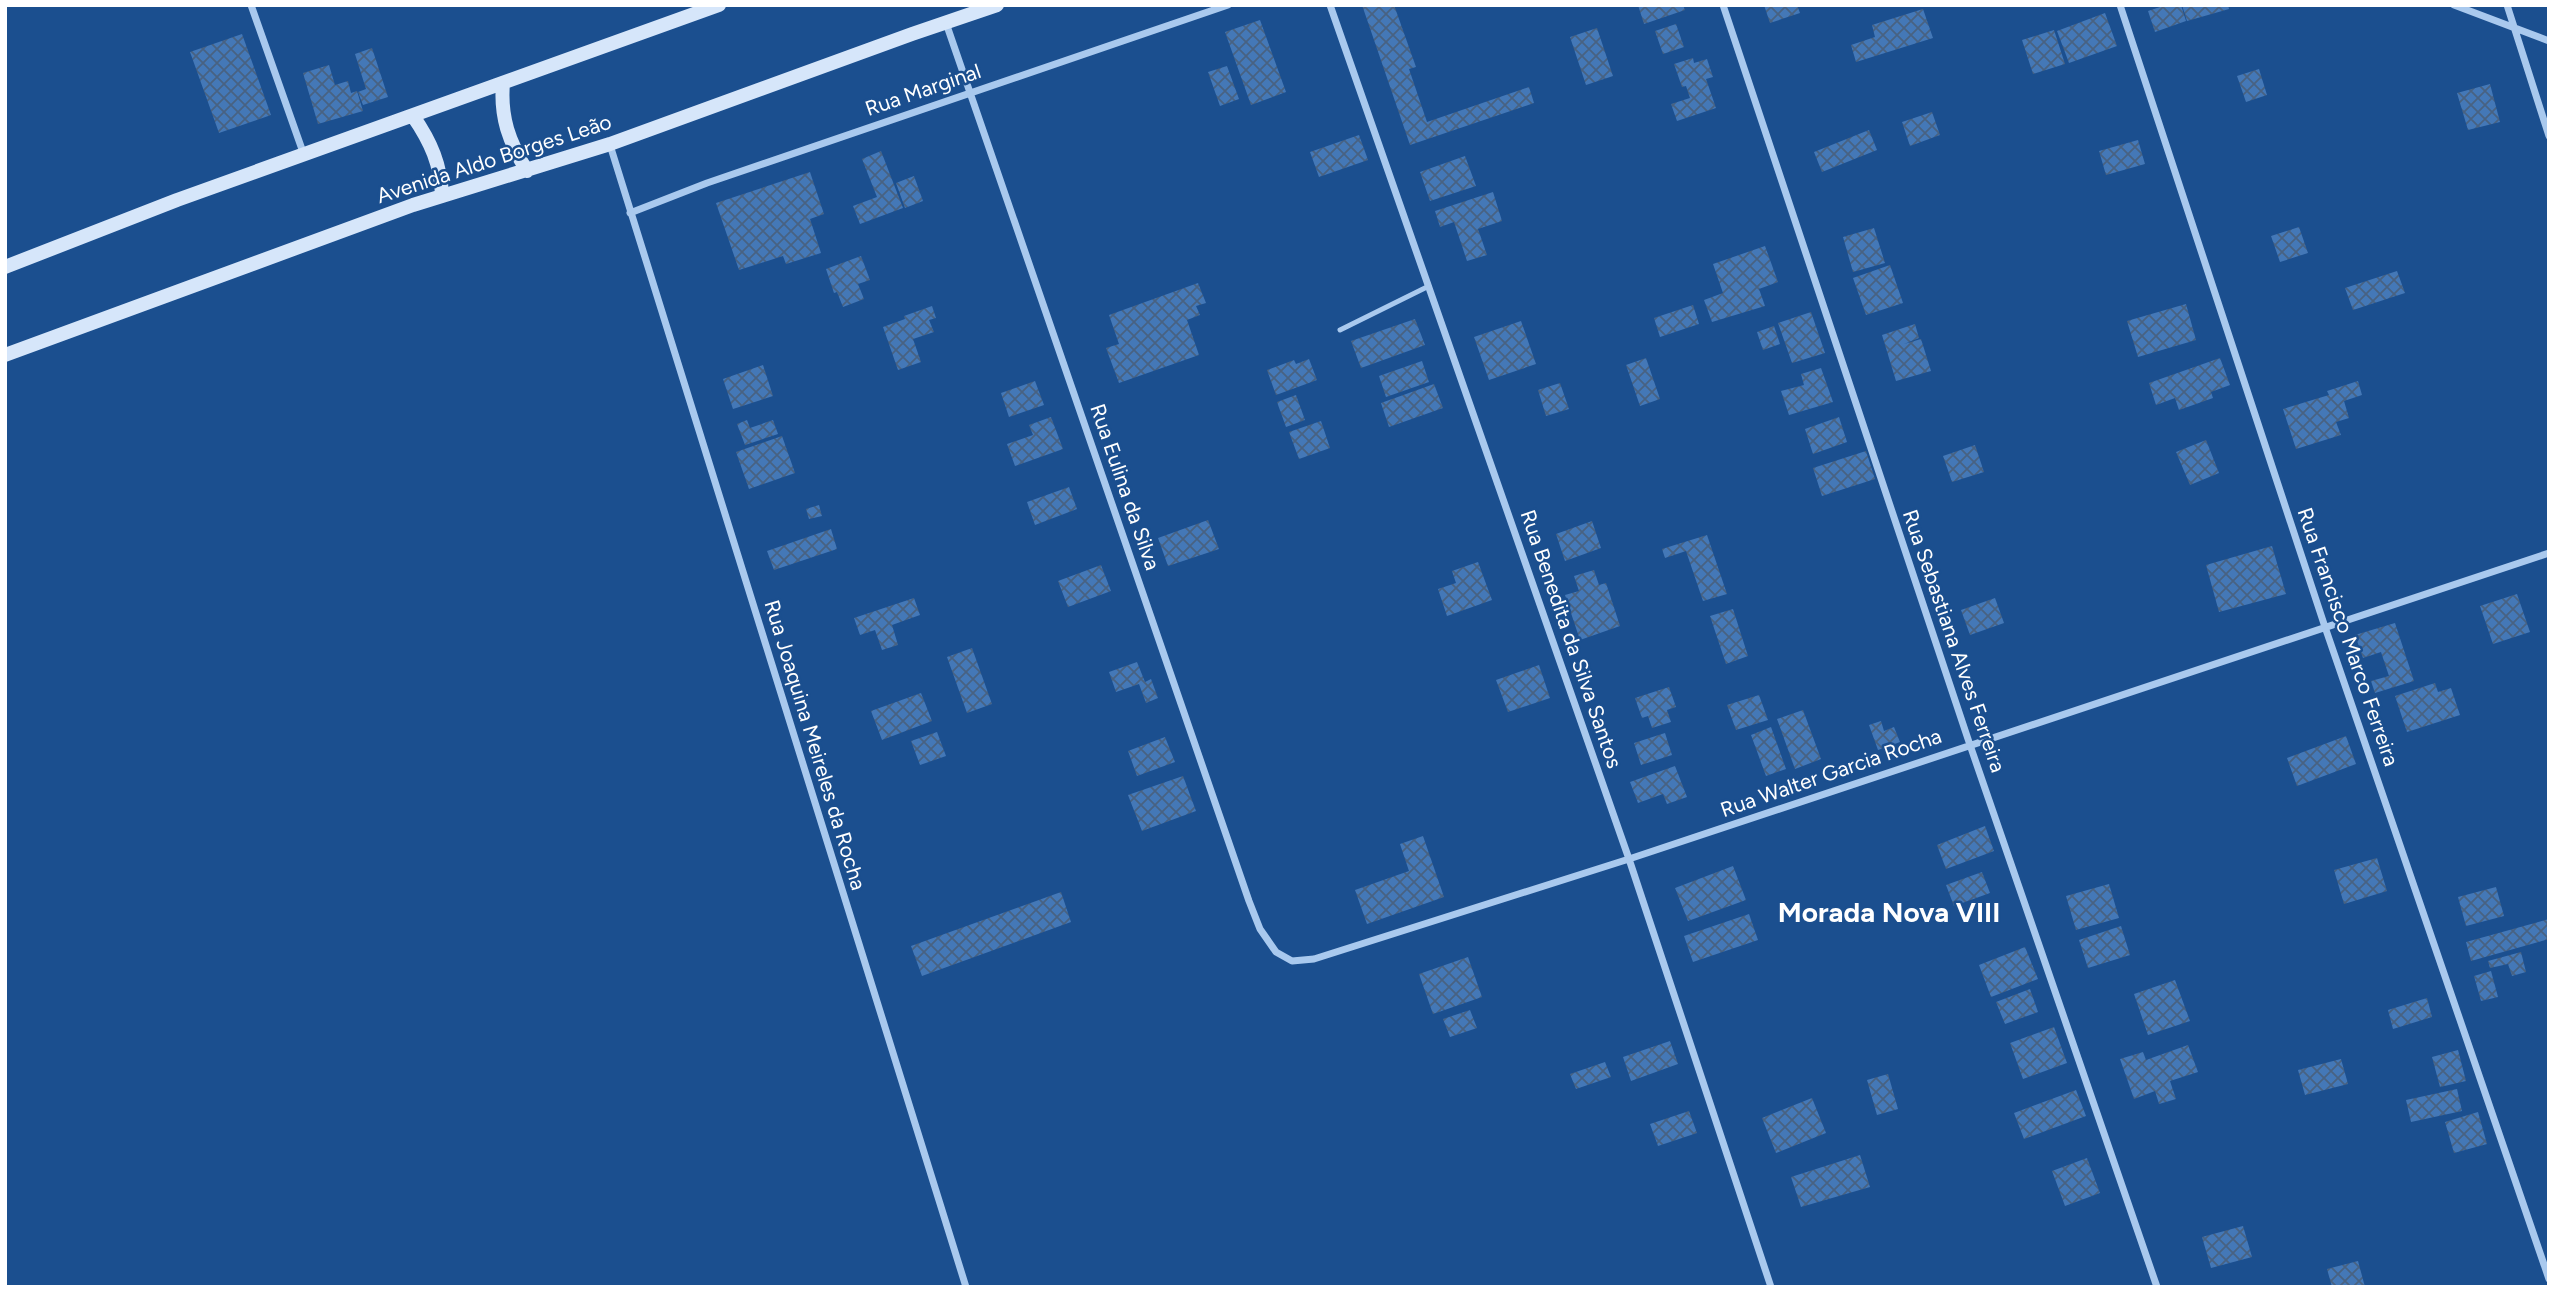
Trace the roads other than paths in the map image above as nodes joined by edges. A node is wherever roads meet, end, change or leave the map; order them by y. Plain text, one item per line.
1 (251, 5) edge
2 (719, 5) edge
3 (997, 5) edge
4 (1228, 5) edge
5 (1330, 5) edge
6 (1723, 5) edge
7 (2120, 5) edge
8 (2454, 5) edge
9 (2507, 5) edge
10 (946, 23) junction
11 (2514, 30) junction
12 (2549, 41) edge
13 (503, 83) junction
14 (971, 92) junction
15 (413, 116) junction
16 (2549, 136) edge
17 (610, 144) junction
18 (304, 155) junction
19 (527, 170) junction
20 (442, 196) junction
21 (630, 214) junction
22 (5, 267) edge
23 (1429, 286) junction
24 (1340, 330) dead end
25 (5, 355) edge
26 (2549, 552) edge
27 (2325, 627) junction
28 (1970, 745) junction
29 (1629, 859) junction
30 (1282, 956) joint
31 (2549, 1279) edge
32 (966, 1287) edge
33 (1770, 1287) edge
34 (2157, 1287) edge

1 - 18 street
2 - 13 street
3 - 10 street, Avenida Aldo Borges Leão
4 - 14 street, Rua Marginal
5 - 23 street, Rua Benedita da Silva Santos
6 - 28 street, Rua Sebastiana Alves Ferreira
7 - 27 street, Rua Francisco Marco Ferreira
8 - 11 street
9 - 11 street
10 - 14 street, Rua Eulina da Silva
10 - 17 street, Avenida Aldo Borges Leão
11 - 12 street
11 - 16 street
13 - 15 street
13 - 19 street
14 - 21 street, Rua Marginal
14 - 30 street, Rua Eulina da Silva
15 - 18 street
15 - 20 street
17 - 19 street, Avenida Aldo Borges Leão
17 - 21 street, Rua Joaquina Meireles da Rocha
18 - 22 street
19 - 20 street, Avenida Aldo Borges Leão
20 - 25 street, Avenida Aldo Borges Leão
21 - 32 street, Rua Joaquina Meireles da Rocha
23 - 24 lane
23 - 29 street, Rua Benedita da Silva Santos
26 - 27 street, Rua Walter Garcia Rocha
27 - 28 street, Rua Walter Garcia Rocha
27 - 31 street, Rua Francisco Marco Ferreira
28 - 29 street, Rua Walter Garcia Rocha
28 - 34 street, Rua Sebastiana Alves Ferreira
29 - 30 street, Rua Walter Garcia Rocha
29 - 33 street, Rua Benedita da Silva Santos

